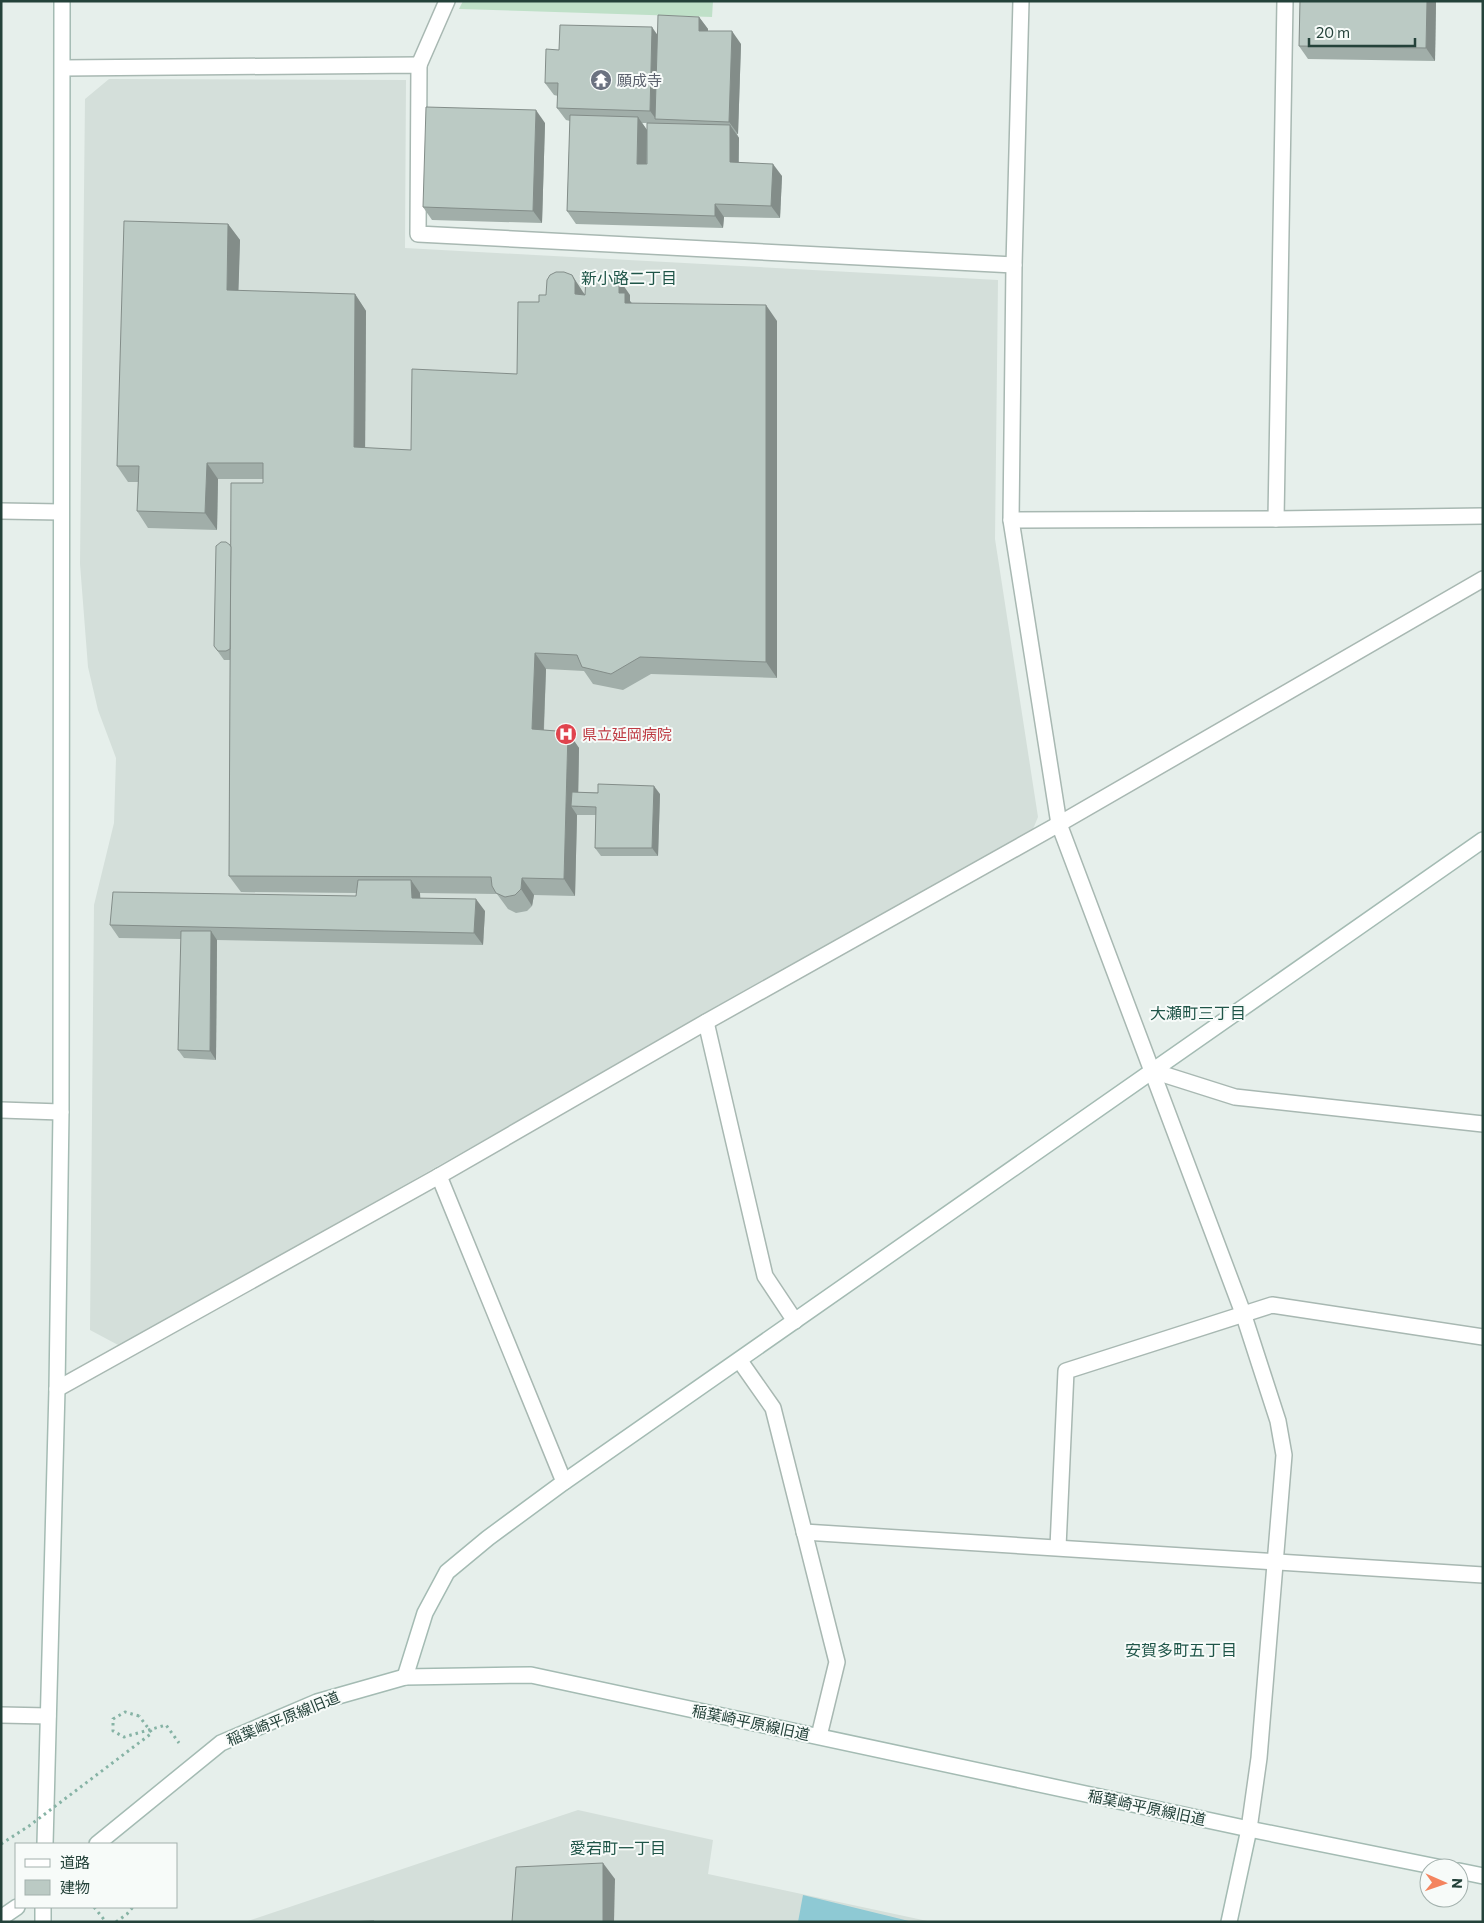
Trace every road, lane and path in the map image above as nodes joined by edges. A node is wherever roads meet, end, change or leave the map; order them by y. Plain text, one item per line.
1 (62, 1) edge
2 (446, 1) edge
3 (1021, 1) edge
4 (1285, 1) edge
5 (419, 65) junction
6 (63, 68) junction
7 (1014, 266) junction
8 (1, 511) edge
9 (61, 512) junction
10 (1483, 516) edge
11 (1276, 519) junction
12 (1011, 520) junction
13 (1483, 579) edge
14 (1059, 824) junction
15 (1483, 840) edge
16 (706, 1022) junction
17 (1153, 1071) junction
18 (1, 1110) edge
19 (60, 1112) junction
20 (1483, 1124) edge
21 (439, 1176) junction
22 (1243, 1313) junction
23 (795, 1321) junction
24 (1483, 1337) edge
25 (740, 1361) junction
26 (57, 1389) junction
27 (564, 1482) junction
28 (804, 1532) junction
29 (1058, 1547) junction
30 (1275, 1560) junction
31 (1483, 1575) edge
32 (404, 1677) junction
33 (1, 1715) edge
34 (48, 1716) junction
35 (166, 1725) dead end
36 (820, 1736) junction
37 (1249, 1829) junction
38 (45, 1843) edge
39 (98, 1843) edge
40 (1, 1844) edge
41 (1419, 1863) edge
42 (1469, 1873) edge
43 (1483, 1876) edge
44 (16, 1908) edge
45 (43, 1908) edge
46 (95, 1908) edge
47 (132, 1908) edge
48 (1, 1918) edge
49 (43, 1922) edge
50 (106, 1922) edge
51 (116, 1922) edge
52 (1229, 1922) edge

1 - 6 street
2 - 5 street
3 - 7 street
4 - 11 street
5 - 6 street
5 - 7 street
6 - 9 street
7 - 12 street
8 - 9 street
9 - 19 street
10 - 11 street
11 - 12 street
12 - 14 street
13 - 14 street
14 - 16 street
14 - 17 street
15 - 17 street
16 - 21 street
16 - 23 street
17 - 20 street
17 - 22 street
17 - 23 street
18 - 19 street
19 - 26 street
21 - 26 street
21 - 27 street
22 - 24 street
22 - 29 street
22 - 30 street
23 - 25 street
25 - 27 street
25 - 28 street
26 - 34 street
27 - 32 street
28 - 29 street
28 - 36 street
29 - 30 street
30 - 31 street
30 - 37 street
32 - 36 street, 稲葉崎平原線旧道
32 - 39 street, 稲葉崎平原線旧道
33 - 34 street
34 - 38 street
35 - 40 path, bridge
36 - 37 street, 稲葉崎平原線旧道
37 - 41 street, 稲葉崎平原線旧道
37 - 52 street
42 - 43 street
44 - 48 street
45 - 49 street
46 - 50 path
47 - 51 path

